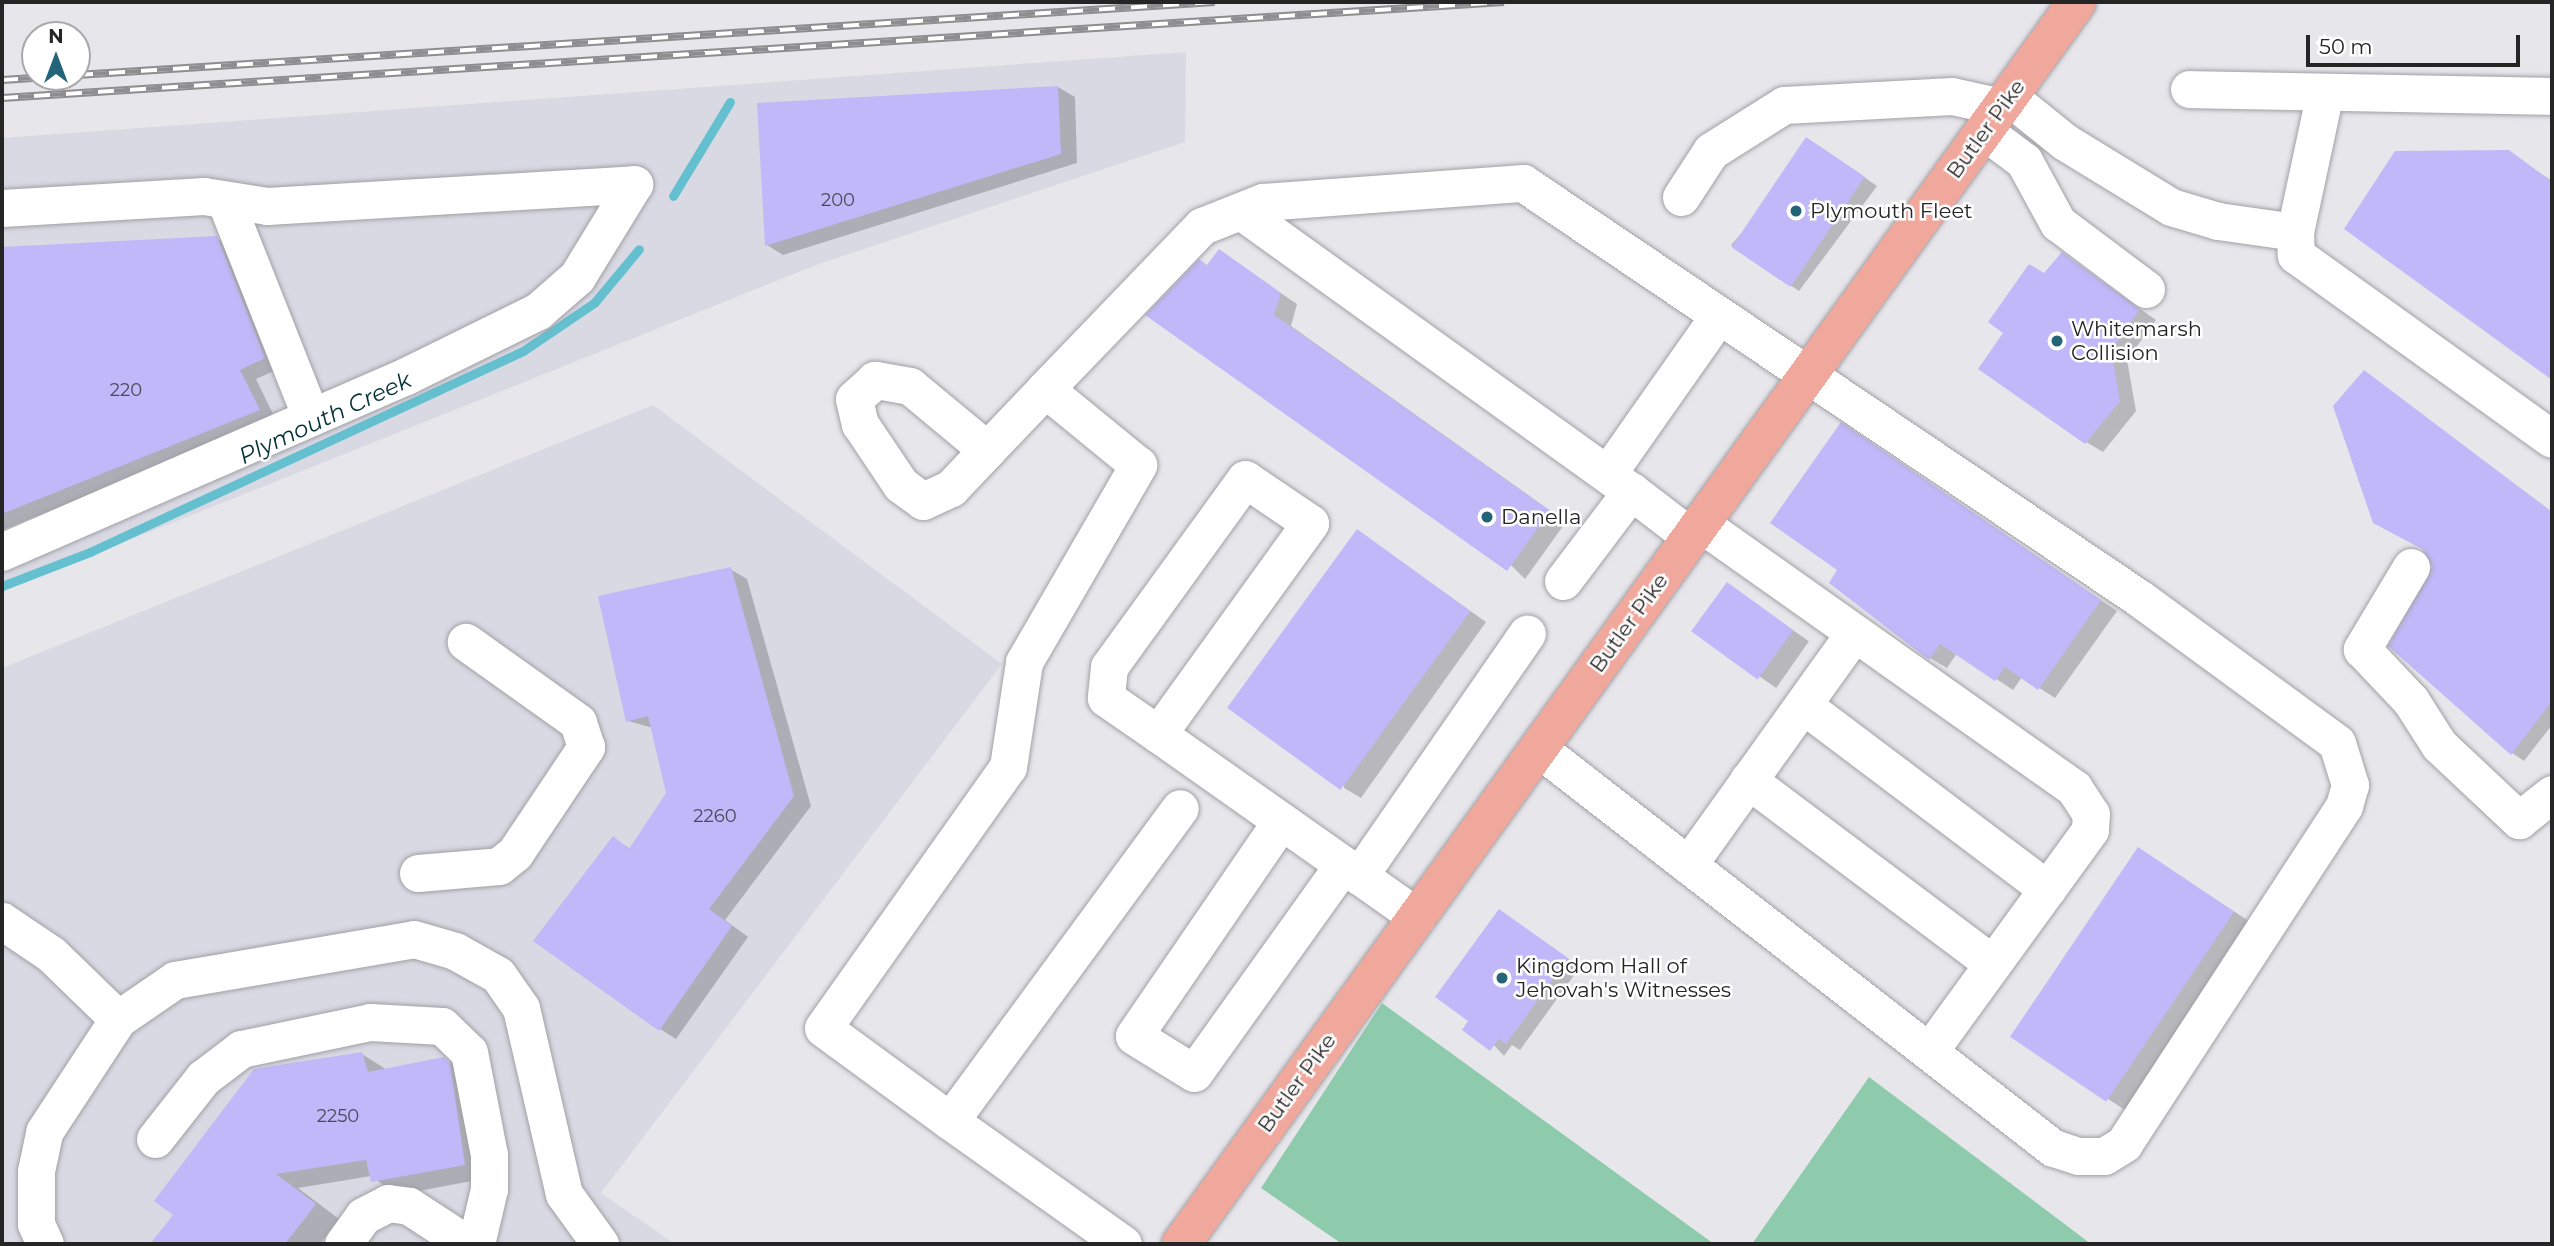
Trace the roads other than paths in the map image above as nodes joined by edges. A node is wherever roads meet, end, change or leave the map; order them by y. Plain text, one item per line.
1 (2077, 2) edge
2 (2189, 89) dead end
3 (2325, 92) junction
4 (2552, 96) edge
5 (1999, 112) junction
6 (1681, 197) dead end
7 (225, 200) junction
8 (2, 208) edge
9 (1245, 214) junction
10 (2295, 232) junction
11 (2146, 289) dead end
12 (1719, 315) junction
13 (1809, 375) junction
14 (1045, 389) junction
15 (311, 417) junction
16 (2552, 439) edge
17 (987, 450) dead end
18 (1619, 482) junction
19 (1696, 531) junction
20 (2, 552) edge
21 (2411, 567) dead end
22 (1563, 581) dead end
23 (1527, 633) dead end
24 (1854, 633) junction
25 (466, 642) dead end
26 (1802, 705) junction
27 (1158, 734) junction
28 (1539, 749) junction
29 (1748, 780) junction
30 (2552, 794) edge
31 (1180, 808) dead end
32 (1281, 821) junction
33 (1688, 865) junction
34 (1351, 870) junction
35 (418, 873) dead end
36 (2047, 889) junction
37 (1417, 917) junction
38 (2, 921) edge
39 (1993, 964) junction
40 (118, 1019) junction
41 (1929, 1052) junction
42 (950, 1121) junction
43 (155, 1139) dead end
44 (45, 1244) edge
45 (343, 1244) edge
46 (467, 1244) edge
47 (476, 1244) edge
48 (600, 1244) edge
49 (1123, 1244) edge
50 (1181, 1244) edge

1 - 5 main road, Butler Pike
2 - 3 lane
3 - 4 lane
3 - 10 lane
5 - 6 lane
5 - 10 lane
5 - 11 lane
5 - 13 main road, Butler Pike
7 - 8 lane
7 - 15 lane
7 - 15 lane
9 - 12 lane
9 - 14 lane
9 - 18 lane
10 - 16 lane
12 - 13 lane
12 - 18 lane
13 - 19 main road, Butler Pike
13 - 41 lane
14 - 17 lane
14 - 42 lane
15 - 20 lane
18 - 19 lane
18 - 22 lane
19 - 24 lane
19 - 28 main road, Butler Pike
21 - 30 lane
23 - 34 lane
24 - 26 lane
24 - 36 lane
25 - 35 lane
26 - 29 lane
26 - 36 lane
27 - 27 lane
27 - 32 lane
28 - 33 lane
28 - 37 main road, Butler Pike
29 - 33 lane
29 - 39 lane
31 - 42 lane
32 - 34 lane
32 - 34 lane
33 - 41 lane
34 - 37 lane
36 - 39 lane
37 - 50 main road, Butler Pike
38 - 40 lane
39 - 41 lane
40 - 44 lane
40 - 48 lane
42 - 49 lane
43 - 47 lane
45 - 46 lane

